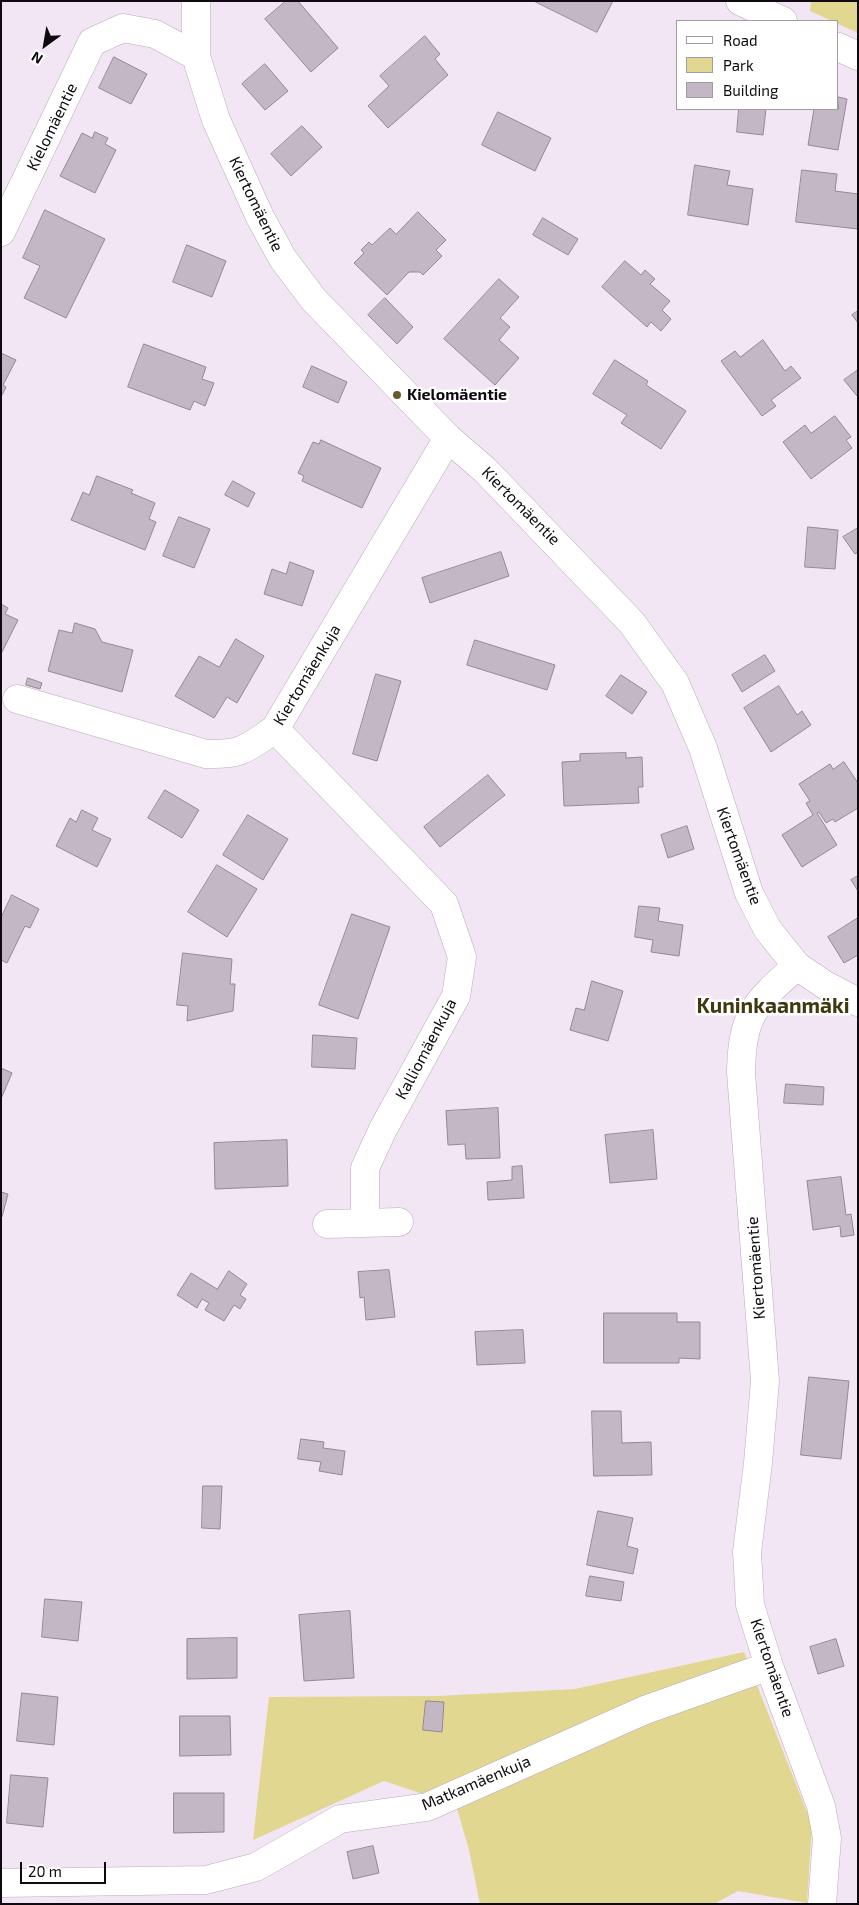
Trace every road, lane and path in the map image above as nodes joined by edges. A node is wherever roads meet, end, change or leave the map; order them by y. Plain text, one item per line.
1 (196, 1) edge
2 (740, 1) edge
3 (781, 20) edge
4 (839, 47) edge
5 (196, 56) junction
6 (858, 56) edge
7 (1, 232) edge
8 (448, 438) junction
9 (17, 699) dead end
10 (275, 729) junction
11 (798, 966) junction
12 (858, 1002) edge
13 (399, 1222) dead end
14 (365, 1223) junction
15 (327, 1224) dead end
16 (769, 1666) junction
17 (1, 1883) edge
18 (822, 1904) edge

1 - 5 street, Kiertomäentie
2 - 3 street
4 - 6 street
5 - 7 street, Kielomäentie
5 - 8 street, Kiertomäentie
8 - 10 street, Kiertomäenkuja
8 - 11 street, Kiertomäentie
9 - 10 street, Kiertomäenkuja
10 - 14 street, Kalliomäenkuja
11 - 12 street
11 - 16 street, Kiertomäentie
13 - 14 street
14 - 15 street
16 - 17 street, Matkamäenkuja
16 - 18 street, Kiertomäentie

